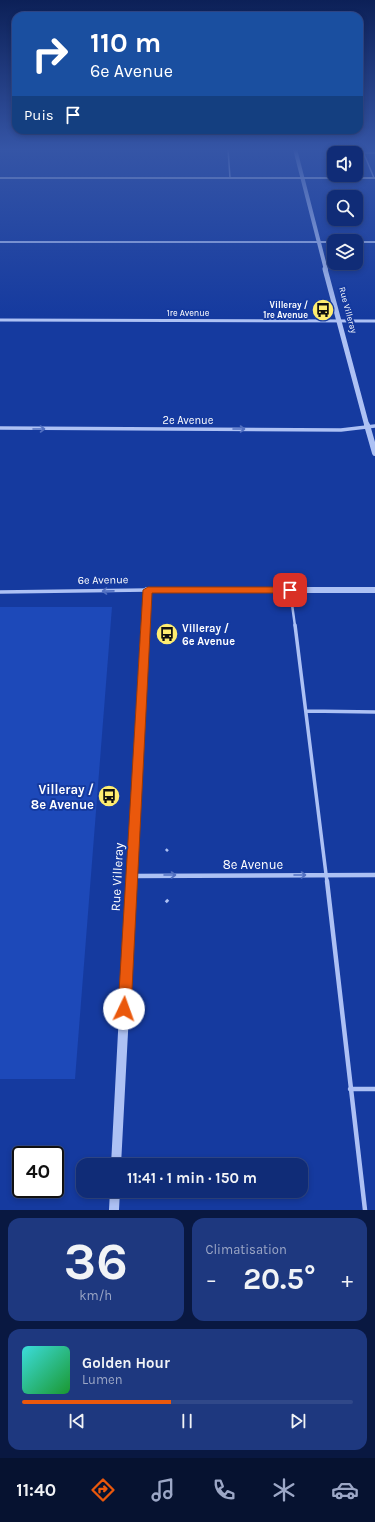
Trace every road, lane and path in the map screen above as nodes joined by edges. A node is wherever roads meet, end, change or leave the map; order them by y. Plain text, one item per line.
1 (309, 205) edge
2 (0, 242) edge
3 (318, 242) junction
4 (327, 242) edge
5 (363, 242) edge
6 (375, 242) edge
7 (0, 320) edge
8 (339, 320) junction
9 (375, 321) edge
10 (368, 426) junction
11 (375, 426) edge
12 (0, 428) edge
13 (375, 453) edge
14 (148, 590) junction
15 (290, 590) junction
16 (375, 590) edge
17 (0, 592) edge
18 (307, 711) junction
19 (375, 712) edge
20 (325, 874) junction
21 (375, 875) edge
22 (131, 876) junction
23 (350, 1089) junction
24 (375, 1089) edge
25 (116, 1158) edge
26 (115, 1198) edge
27 (114, 1210) edge
28 (365, 1210) edge

1 - 3 street, Rue Villeray
2 - 3 street
3 - 4 street
3 - 8 street, Rue Villeray
5 - 6 street
7 - 8 street, 1re Avenue
8 - 9 street, 1re Avenue
8 - 10 street, Rue Villeray
10 - 11 street, 2e Avenue
12 -> 10 street, 2e Avenue
10 - 13 street, Rue Villeray
14 - 15 street, 6e Avenue
14 -> 17 street, 6e Avenue
14 - 22 street, Rue Villeray
15 - 16 street, 6e Avenue
15 - 18 lane
18 - 19 lane
18 - 20 lane
20 - 21 street, 8e Avenue
22 -> 20 street, 8e Avenue
20 - 23 lane
22 - 25 street, Rue Villeray
23 - 24 lane
23 - 28 lane
26 - 27 street

